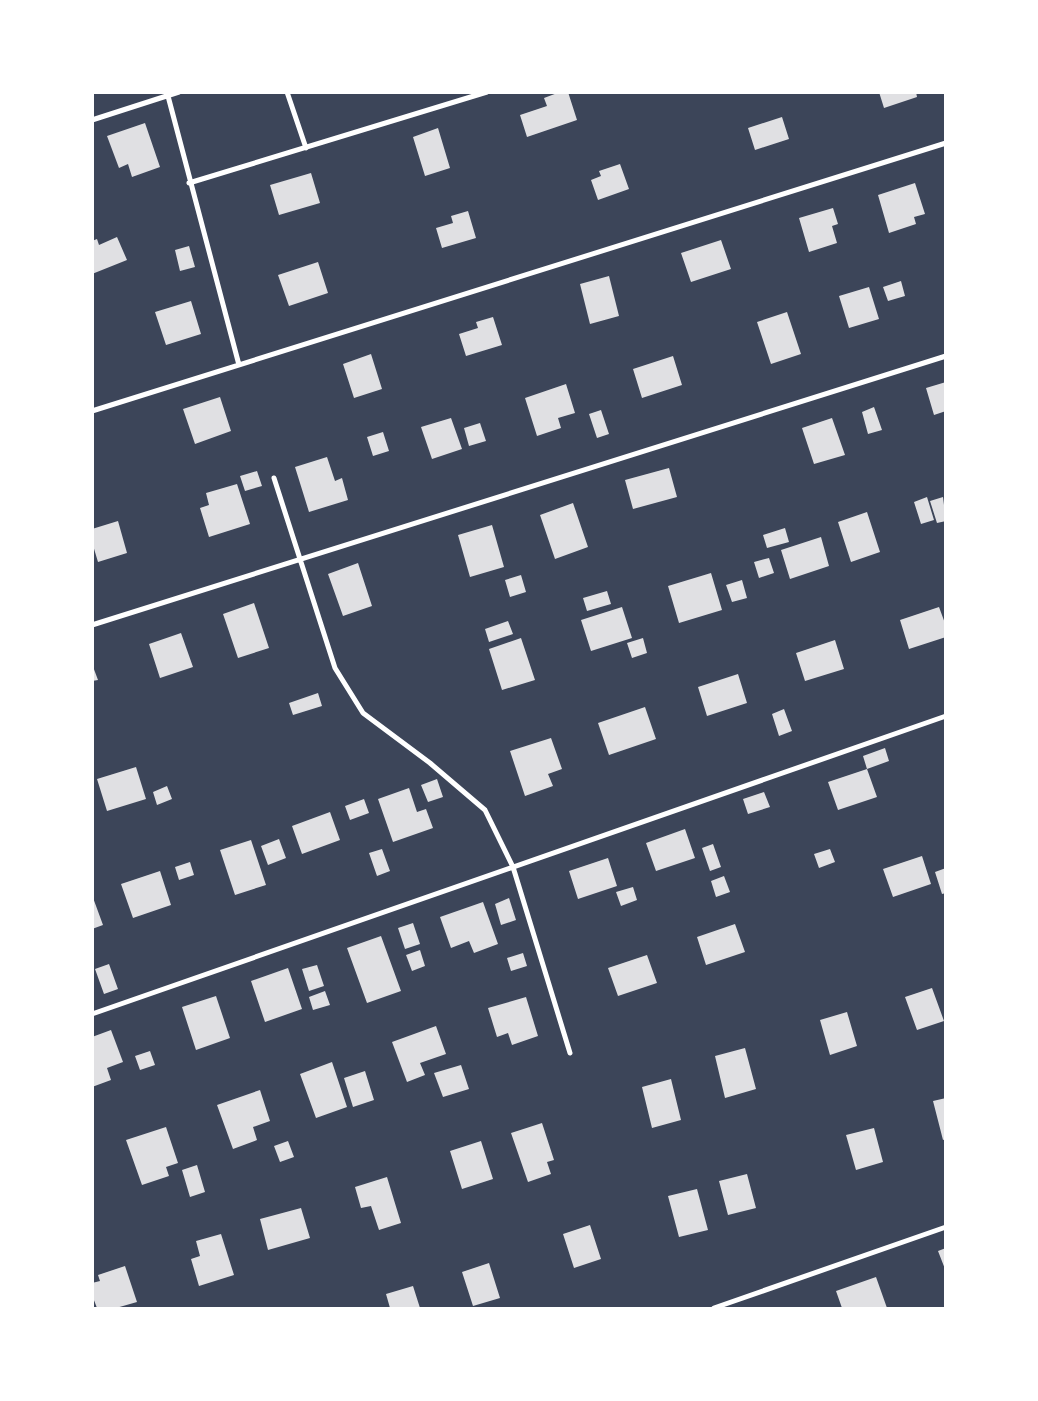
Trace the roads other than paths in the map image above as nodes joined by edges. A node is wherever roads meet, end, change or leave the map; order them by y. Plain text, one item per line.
1 (179, 92) edge
2 (287, 92) edge
3 (487, 92) edge
4 (168, 96) junction
5 (92, 120) edge
6 (946, 143) edge
7 (306, 148) junction
8 (189, 183) junction
9 (946, 356) edge
10 (239, 365) junction
11 (92, 411) edge
12 (274, 478) dead end
13 (300, 560) junction
14 (92, 625) edge
15 (946, 716) edge
16 (513, 867) junction
17 (92, 1014) edge
18 (570, 1053) dead end
19 (946, 1227) edge
20 (714, 1308) edge

1 - 4 street
2 - 7 street
3 - 7 street
4 - 5 street
4 - 8 street
6 - 10 street
7 - 8 street
8 - 10 street
9 - 13 street
10 - 11 street
12 - 13 street
13 - 14 street
13 - 16 street
15 - 16 street
16 - 17 street
16 - 18 street
19 - 20 street

